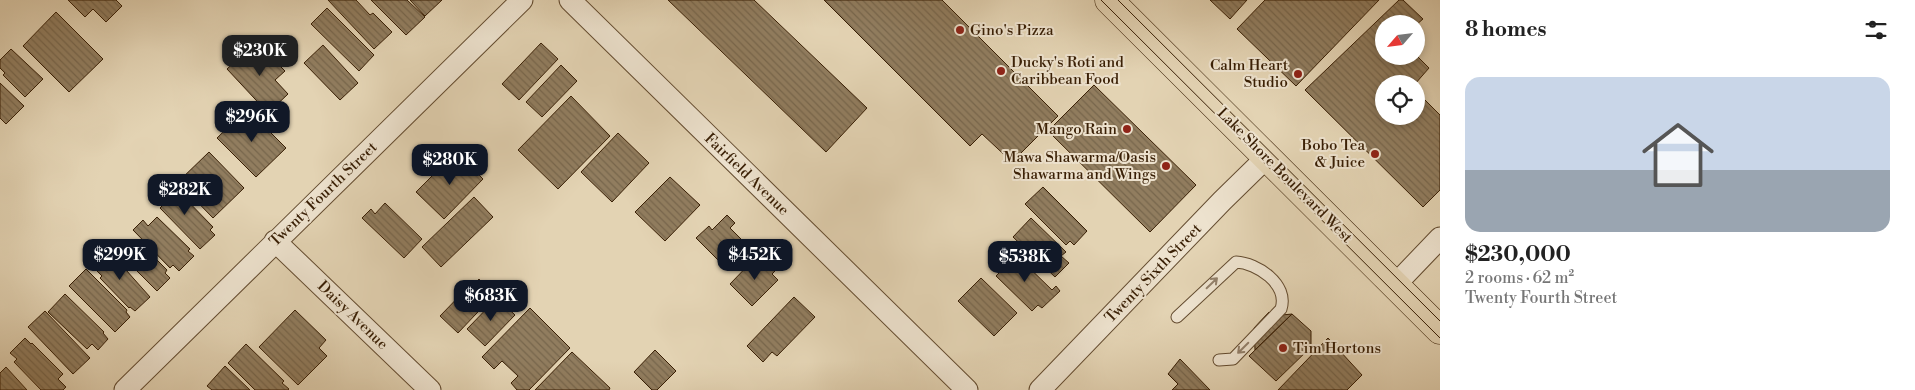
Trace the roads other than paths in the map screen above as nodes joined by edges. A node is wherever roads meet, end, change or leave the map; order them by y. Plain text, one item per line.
1 (522, 0) edge
2 (570, 0) edge
3 (1109, 0) edge
4 (1267, 157) junction
5 (1440, 238) edge
6 (275, 241) junction
7 (1395, 285) junction
8 (1177, 317) dead end
9 (1440, 330) edge
10 (1219, 360) dead end
11 (125, 390) edge
12 (430, 390) edge
13 (967, 390) edge
14 (1040, 390) edge

1 - 6 street, Twenty Fourth Street
2 - 13 street, Fairfield Avenue
3 - 4 main road, Lake Shore Boulevard West
4 - 7 main road, Lake Shore Boulevard West
4 - 14 street, Twenty Sixth Street
5 - 7 street
6 - 11 street, Twenty Fourth Street
6 - 12 street, Daisy Avenue
7 - 9 main road, Lake Shore Boulevard West
8 -> 10 lane

